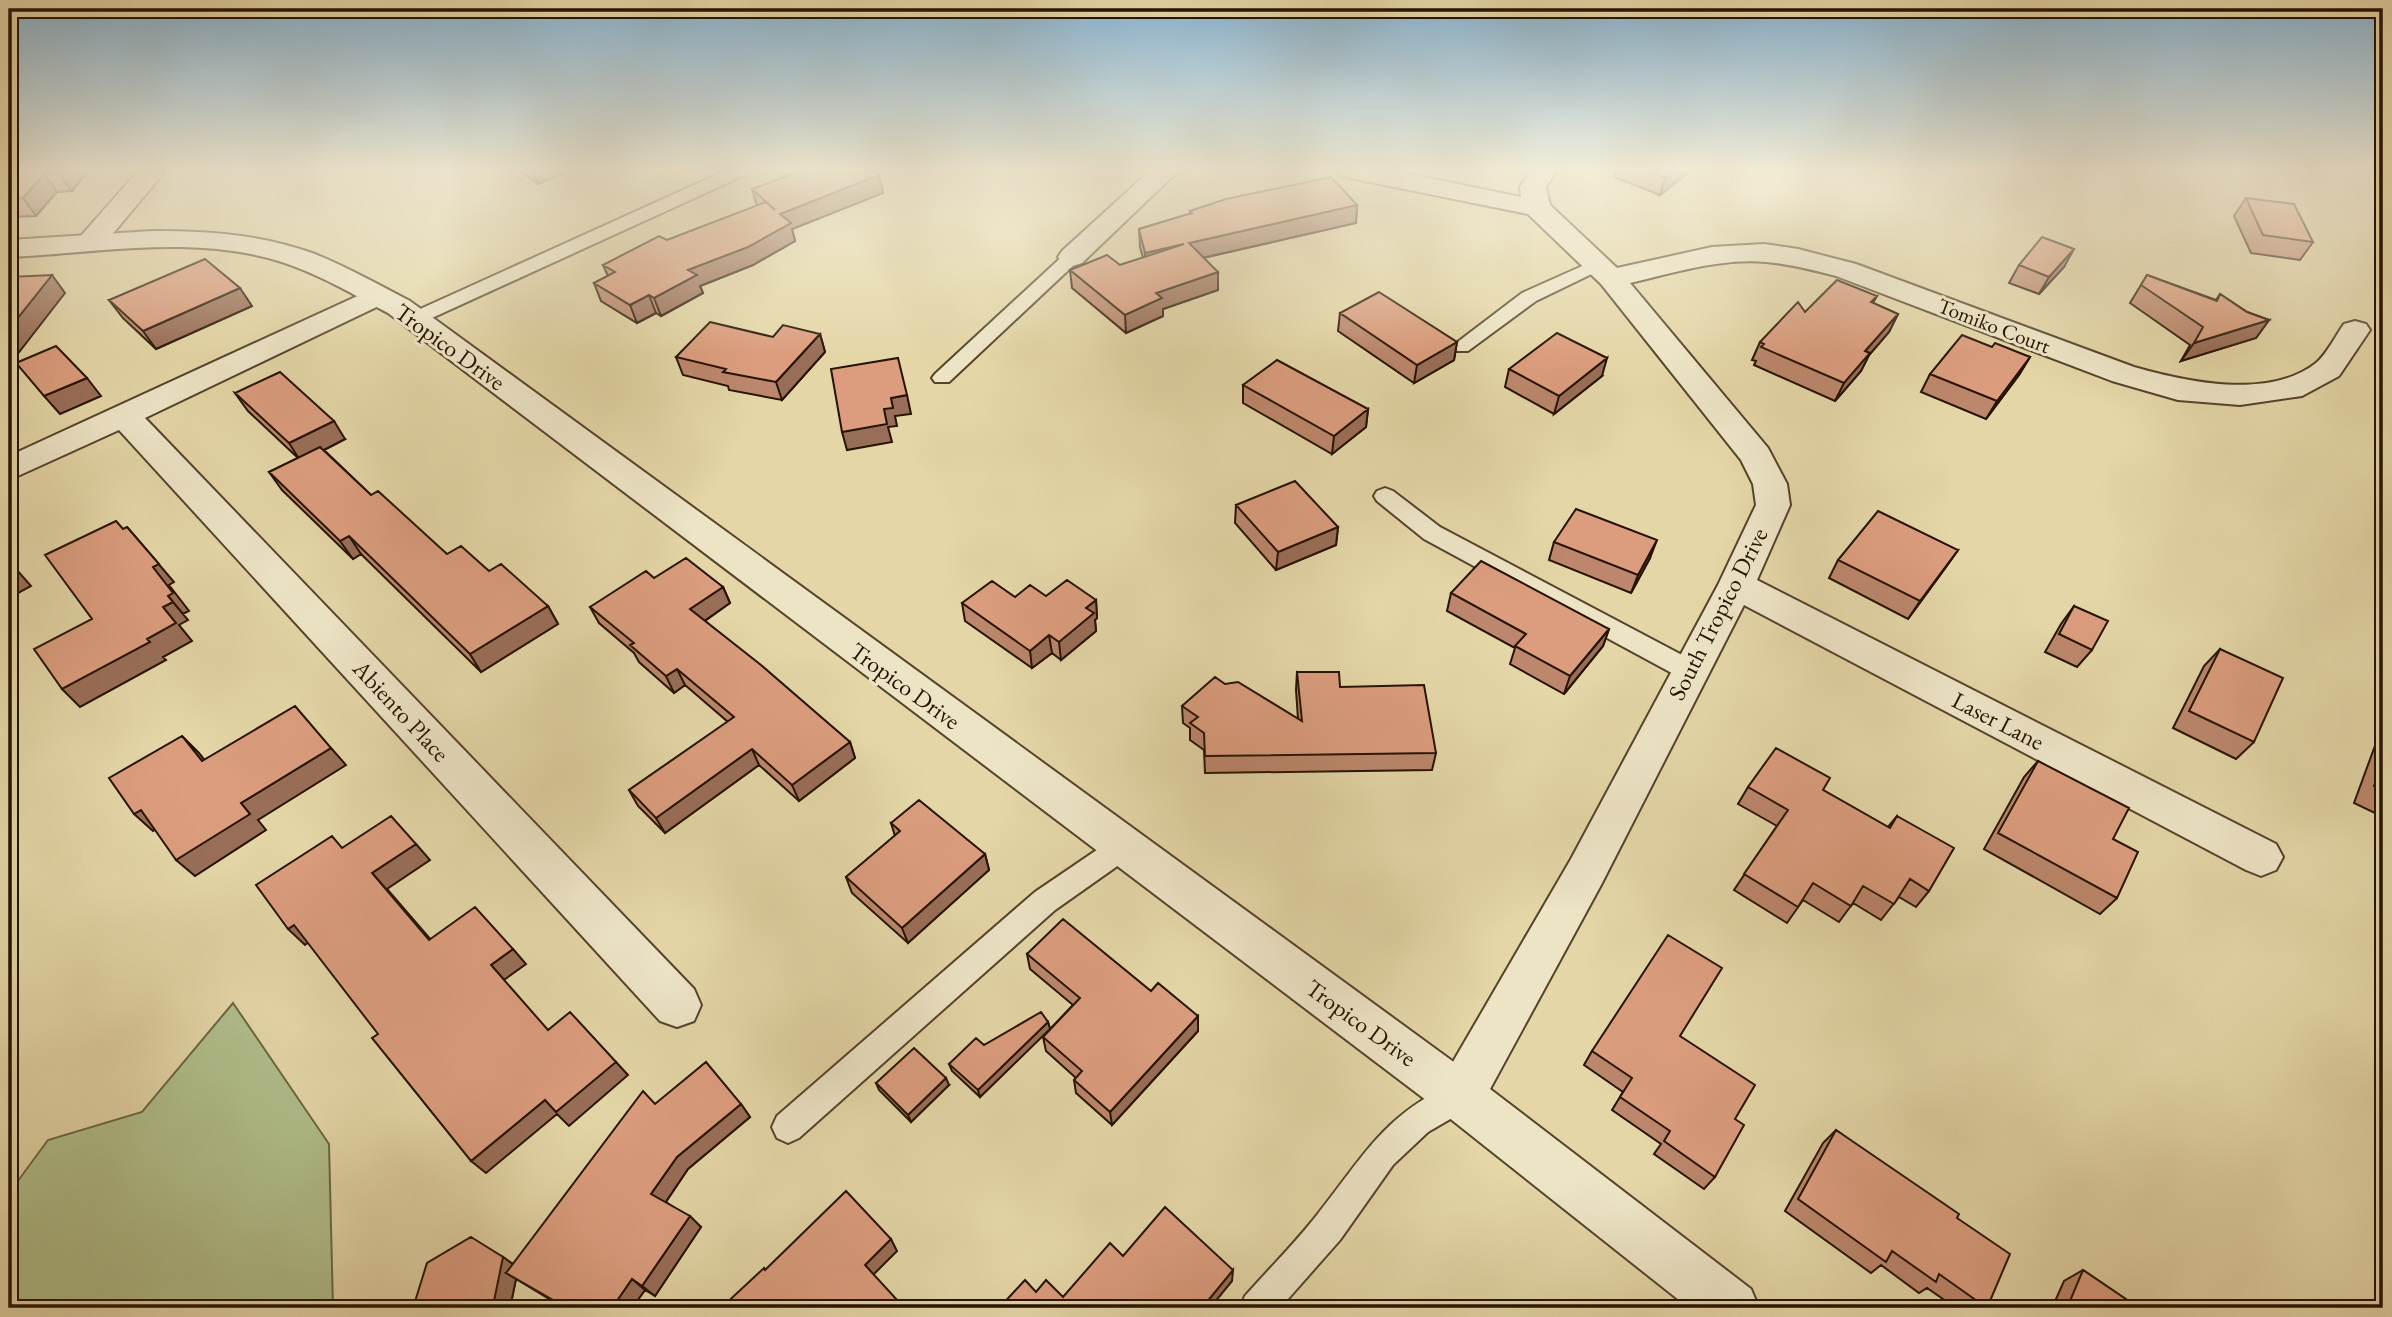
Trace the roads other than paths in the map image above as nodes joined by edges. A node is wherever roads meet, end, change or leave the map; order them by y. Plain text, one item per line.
1 (100, 231) edge
2 (606, 231) edge
3 (1100, 231) edge
4 (1562, 231) edge
5 (90, 243) junction
6 (9, 249) edge
7 (1072, 257) joint
8 (1605, 271) junction
9 (377, 296) junction
10 (414, 319) junction
11 (2355, 330) dead end
12 (1461, 347) dead end
13 (942, 378) dead end
14 (124, 416) junction
15 (9, 469) edge
16 (1385, 496) dead end
17 (1736, 585) junction
18 (1690, 671) junction
19 (1123, 847) junction
20 (2261, 857) dead end
21 (677, 1005) dead end
22 (1460, 1096) junction
23 (788, 1127) dead end
24 (1257, 1308) edge
25 (1732, 1308) edge

1 - 5 street
2 - 10 lane
3 - 7 street
4 - 8 street, South Tropico Drive
5 - 6 street, Tropico Drive
5 - 9 street, Tropico Drive
7 - 13 lane
8 - 11 street, Tomiko Court
8 - 12 lane
8 - 17 street, South Tropico Drive
9 - 10 street, Tropico Drive
9 - 14 street
10 - 19 street, Tropico Drive
14 - 15 street
14 - 21 street, Abiento Place
16 - 18 lane
17 - 18 street, South Tropico Drive
17 - 20 street, Laser Lane
18 - 22 street, South Tropico Drive
19 - 22 street, Tropico Drive
19 - 23 lane
22 - 24 lane
22 - 25 street, Tropico Drive

